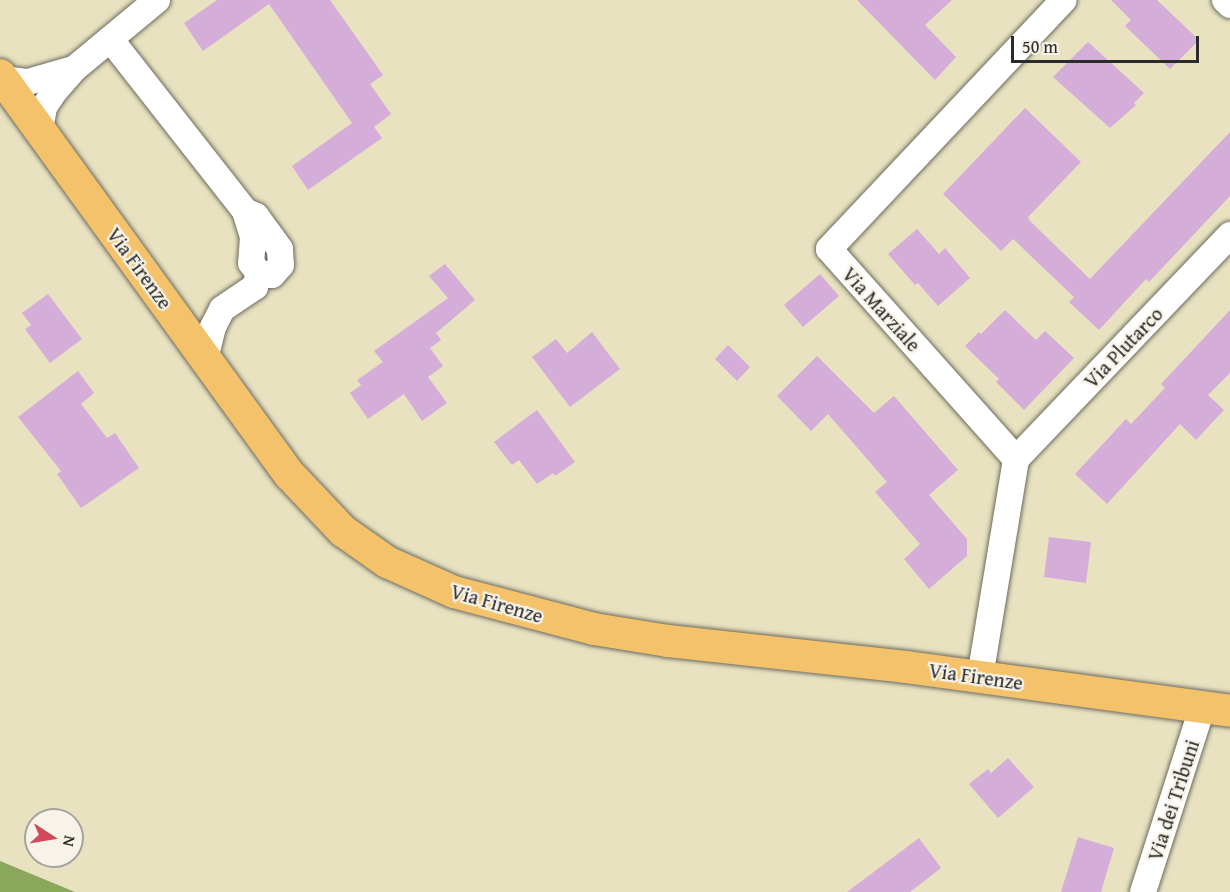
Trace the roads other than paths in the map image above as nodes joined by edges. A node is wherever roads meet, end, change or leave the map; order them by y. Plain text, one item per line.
1 (157, 0) edge
2 (1064, 0) edge
3 (1225, 0) edge
4 (1230, 5) edge
5 (111, 40) junction
6 (74, 69) junction
7 (1, 77) edge
8 (40, 130) junction
9 (1230, 235) edge
10 (205, 359) junction
11 (1016, 459) junction
12 (980, 677) junction
13 (1216, 710) edge
14 (1143, 892) edge

1 - 5 street
2 - 11 street, Via Marziale
3 - 4 street
5 - 6 street
5 - 10 street
6 - 7 street
6 - 8 street
7 - 8 main road, Via Firenze
8 - 10 main road, Via Firenze
9 - 11 street, Via Plutarco
10 - 12 main road, Via Firenze
11 - 12 street
12 - 13 main road, Via Firenze
13 - 14 street, Via dei Tribuni

